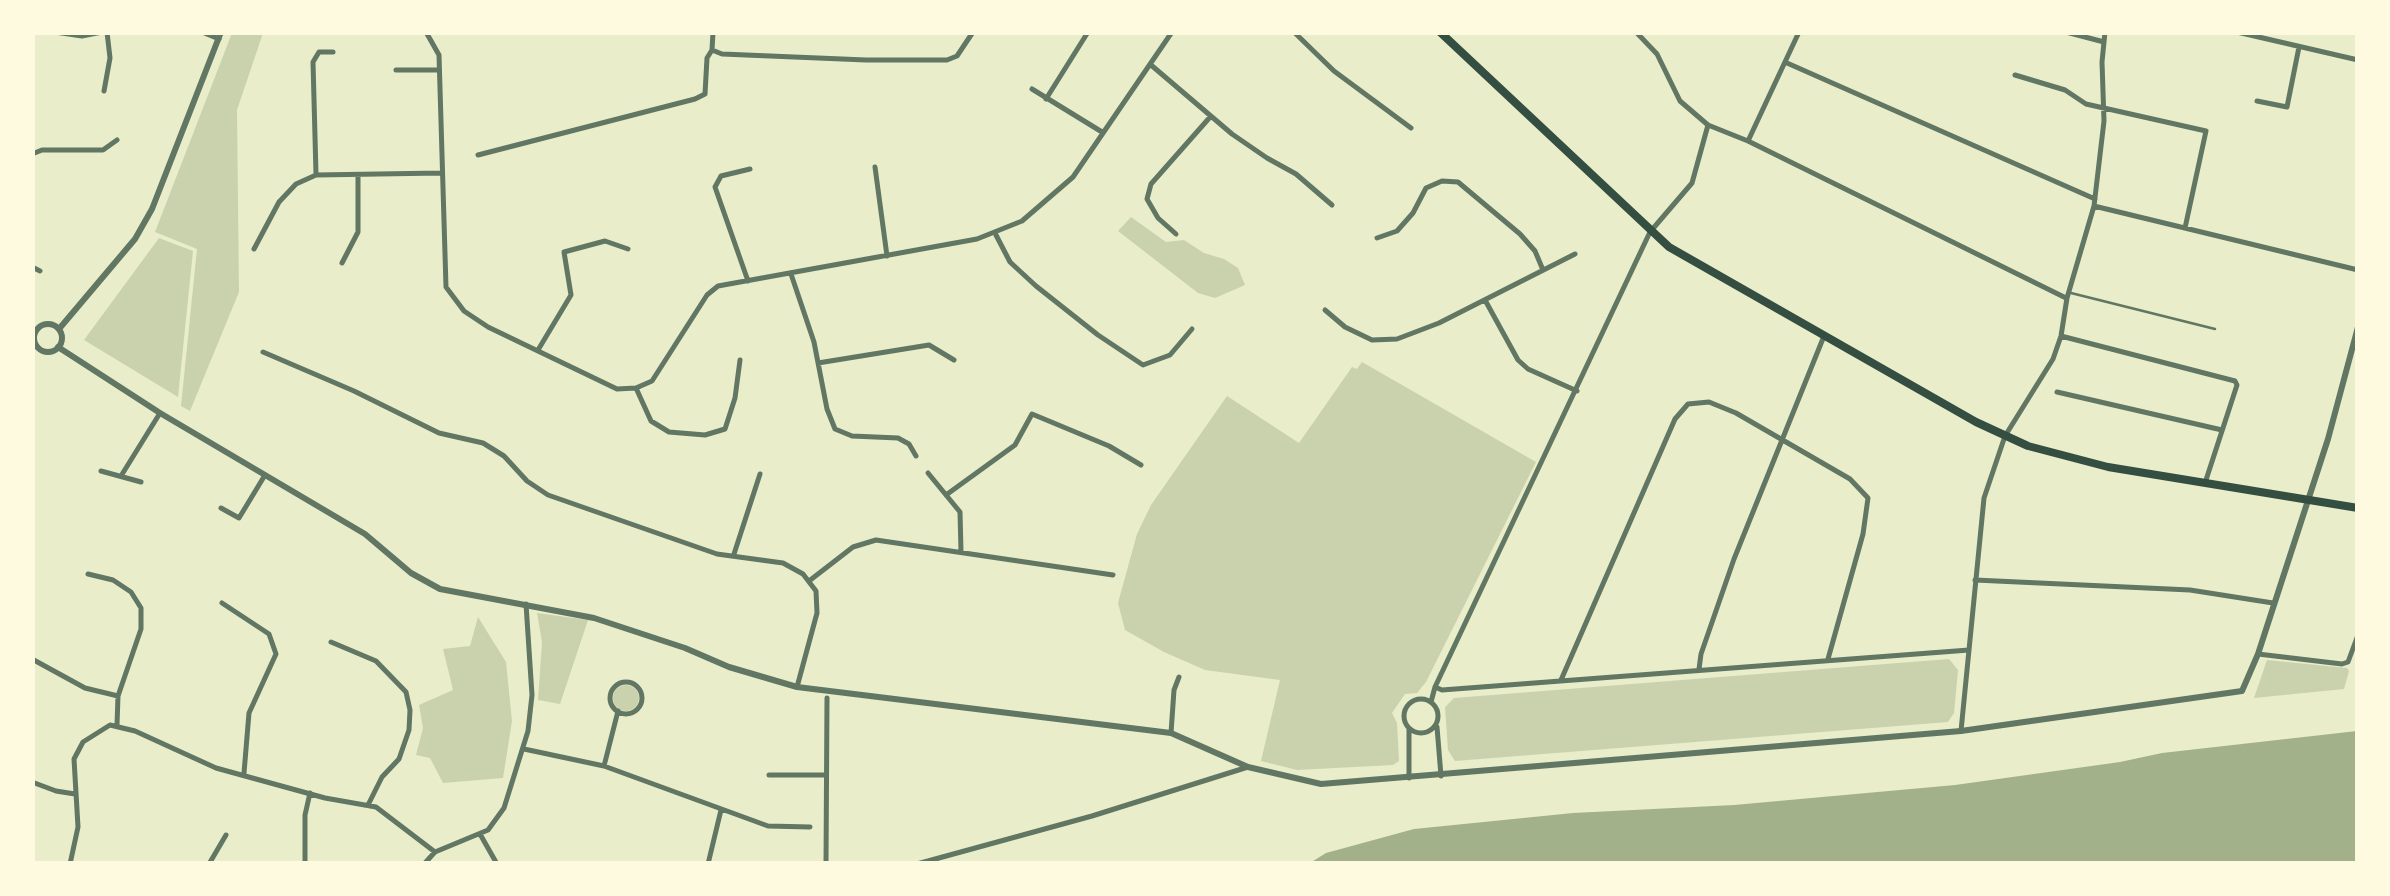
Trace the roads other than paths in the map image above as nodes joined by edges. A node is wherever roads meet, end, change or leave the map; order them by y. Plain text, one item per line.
1 (55, 32) edge
2 (105, 32) edge
3 (202, 32) edge
4 (426, 32) edge
5 (713, 32) edge
6 (973, 32) edge
7 (1088, 32) edge
8 (1172, 32) edge
9 (1294, 32) edge
10 (1440, 32) edge
11 (1636, 32) edge
12 (1799, 32) edge
13 (2066, 32) edge
14 (2105, 32) edge
15 (2236, 32) edge
16 (2250, 34) edge
17 (220, 36) edge
18 (2104, 42) junction
19 (2299, 47) junction
20 (712, 50) junction
21 (333, 52) dead end
22 (2358, 60) edge
23 (1786, 63) junction
24 (1151, 65) junction
25 (396, 70) dead end
26 (439, 70) junction
27 (2015, 75) dead end
28 (1032, 89) dead end
29 (104, 91) dead end
30 (1046, 99) junction
31 (2257, 101) dead end
32 (2105, 107) junction
33 (1211, 116) junction
34 (1708, 125) junction
35 (1411, 128) dead end
36 (1102, 132) junction
37 (118, 140) dead end
38 (1748, 141) junction
39 (32, 154) edge
40 (478, 155) dead end
41 (875, 167) dead end
42 (750, 169) dead end
43 (441, 173) junction
44 (316, 174) junction
45 (358, 176) junction
46 (2094, 202) junction
47 (1332, 205) dead end
48 (2185, 228) junction
49 (1650, 232) junction
50 (995, 234) junction
51 (1176, 234) dead end
52 (1377, 238) dead end
53 (254, 249) dead end
54 (628, 249) dead end
55 (1574, 254) dead end
56 (886, 256) junction
57 (342, 263) dead end
58 (32, 267) edge
59 (1542, 270) junction
60 (2358, 270) edge
61 (40, 271) dead end
62 (791, 274) junction
63 (748, 281) junction
64 (2068, 295) junction
65 (1484, 300) junction
66 (1325, 310) dead end
67 (34, 328) edge
68 (2216, 328) dead end
69 (2358, 328) edge
70 (59, 329) junction
71 (1192, 329) dead end
72 (1824, 336) junction
73 (2061, 336) junction
74 (58, 347) junction
75 (538, 350) junction
76 (35, 352) edge
77 (263, 352) dead end
78 (740, 360) dead end
79 (954, 360) dead end
80 (817, 363) junction
81 (636, 388) junction
82 (1576, 391) junction
83 (2057, 392) dead end
84 (1040, 404) dead end
85 (160, 413) junction
86 (1032, 414) junction
87 (2222, 430) junction
88 (2005, 436) junction
89 (1783, 440) junction
90 (916, 456) dead end
91 (1141, 465) dead end
92 (101, 471) dead end
93 (928, 473) dead end
94 (265, 474) junction
95 (760, 474) dead end
96 (121, 476) junction
97 (141, 482) dead end
98 (2205, 484) junction
99 (946, 495) junction
100 (2308, 499) junction
101 (221, 508) dead end
102 (2358, 508) edge
103 (961, 551) junction
104 (734, 554) junction
105 (88, 574) dead end
106 (1113, 575) dead end
107 (1975, 580) junction
108 (809, 581) junction
109 (2273, 603) junction
110 (222, 604) dead end
111 (526, 604) junction
112 (2358, 634) edge
113 (331, 642) dead end
114 (1969, 650) junction
115 (2258, 654) junction
116 (32, 659) edge
117 (1828, 659) junction
118 (1699, 669) junction
119 (1179, 677) dead end
120 (1561, 680) junction
121 (798, 687) junction
122 (1434, 687) junction
123 (118, 696) junction
124 (827, 698) dead end
125 (1430, 702) junction
126 (618, 711) junction
127 (1436, 724) junction
128 (116, 726) junction
129 (1409, 728) junction
130 (1961, 730) junction
131 (1171, 733) junction
132 (524, 748) junction
133 (604, 766) junction
134 (1248, 766) junction
135 (826, 774) junction
136 (244, 775) junction
137 (769, 775) dead end
138 (1442, 776) junction
139 (1409, 778) junction
140 (32, 782) edge
141 (310, 793) junction
142 (76, 794) junction
143 (367, 806) junction
144 (721, 810) junction
145 (810, 827) dead end
146 (226, 834) dead end
147 (480, 834) junction
148 (436, 852) junction
149 (70, 864) edge
150 (209, 864) edge
151 (305, 864) edge
152 (424, 864) edge
153 (496, 864) edge
154 (708, 864) edge
155 (826, 864) edge
156 (917, 864) edge

1 - 2 street
2 - 29 street
3 - 17 street
4 - 26 street
5 - 20 street
6 - 20 street
7 - 30 street
8 - 24 street
9 - 35 street
10 - 49 main road
11 - 34 street
12 - 23 street
13 - 18 street
14 - 18 street
15 - 16 street
16 - 19 street
17 - 70 street
18 - 32 street
19 - 22 street
19 - 31 street
20 - 40 street
21 - 44 street
23 - 38 street
23 - 46 street
24 - 33 street
24 - 36 street
25 - 26 street
26 - 43 street
27 - 32 street
28 - 30 street
30 - 36 street
32 - 46 street
32 - 48 street
33 - 47 street
33 - 51 street
34 - 38 street
34 - 49 street
36 - 50 street
37 - 39 street
38 - 64 street
41 - 56 street
42 - 63 street
43 - 45 street
43 - 75 street
44 - 45 street
44 - 53 street
45 - 57 street
46 - 48 street
46 - 64 street
48 - 60 street
49 - 72 main road
49 - 82 street
50 - 56 street
50 - 71 street
52 - 59 street
54 - 75 street
55 - 59 street
56 - 62 street
58 - 61 street
59 - 65 street
62 - 63 street
62 - 80 street
63 - 81 street
64 - 68 lane
64 - 73 street
65 - 66 street
65 - 82 street
67 - 70 street
67 - 76 street
69 - 100 street
70 - 74 street
72 - 88 main road
72 - 89 street
73 - 87 street
73 - 88 street
74 - 76 street
74 - 85 street
75 - 81 street
77 - 104 street
78 - 81 street
79 - 80 street
80 - 90 street
82 - 122 street
83 - 87 street
84 - 86 street
85 - 94 street
85 - 96 street
86 - 91 street
86 - 99 street
87 - 98 street
88 - 98 main road
88 - 107 street
89 - 117 street
89 - 118 street
89 - 120 street
92 - 96 street
93 - 99 street
94 - 101 street
94 - 111 street
95 - 104 street
96 - 97 street
98 - 100 main road
99 - 103 street
100 - 102 main road
100 - 109 street
103 - 106 street
103 - 108 street
104 - 108 street
105 - 123 street
107 - 109 street
107 - 114 street
108 - 121 street
109 - 115 street
110 - 136 street
111 - 121 street
111 - 132 street
112 - 115 street
113 - 143 street
114 - 117 street
114 - 130 street
115 - 130 street
116 - 123 street
117 - 118 street
118 - 120 street
119 - 131 street
120 - 122 street
121 - 131 street
122 - 125 street
123 - 128 street
124 - 135 street
125 - 127 street
125 - 129 street
126 - 126 street
126 - 133 street
127 - 129 street
127 - 138 street
128 - 136 street
128 - 142 street
129 - 139 street
130 - 138 street
131 - 134 street
132 - 133 street
132 - 147 street
133 - 144 street
134 - 139 street
134 - 156 street
135 - 137 street
135 - 155 street
136 - 141 street
138 - 139 street
140 - 142 street
141 - 143 street
141 - 151 street
142 - 149 street
143 - 148 street
144 - 145 street
144 - 154 street
146 - 150 street
147 - 148 street
147 - 153 street
148 - 152 street

